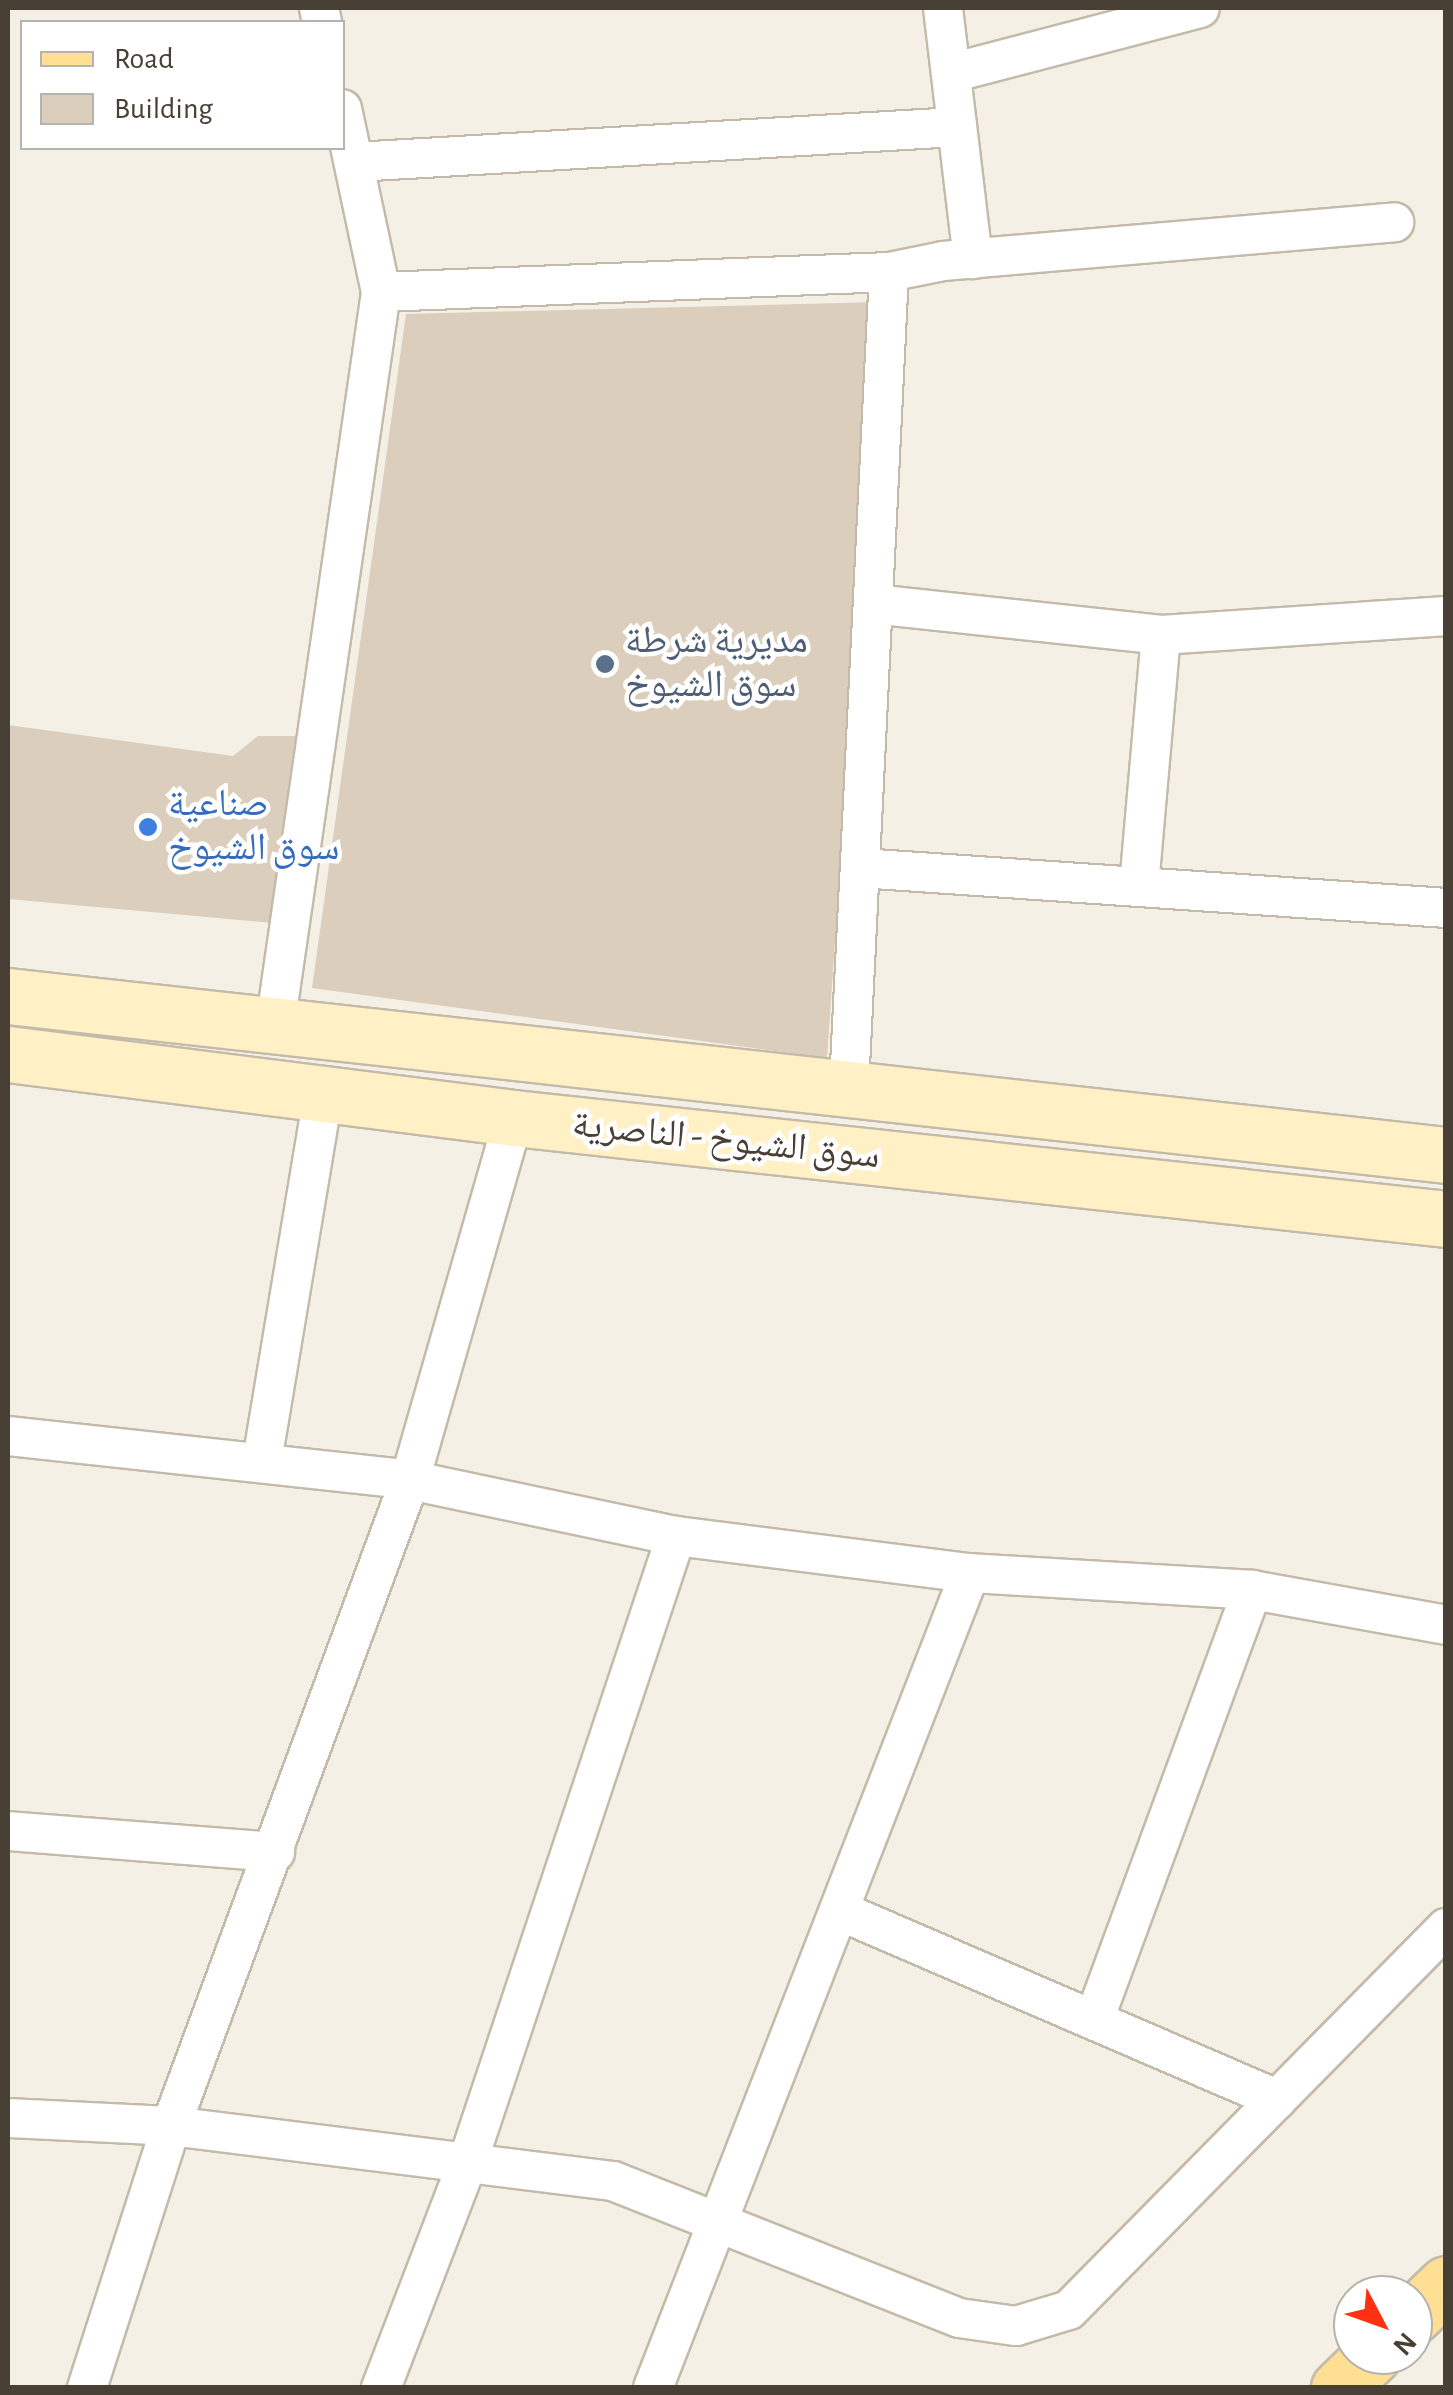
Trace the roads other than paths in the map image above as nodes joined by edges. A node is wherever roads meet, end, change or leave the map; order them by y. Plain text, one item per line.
1 (943, 8) edge
2 (1200, 8) edge
3 (951, 73) junction
4 (345, 121) edge
5 (958, 127) junction
6 (355, 162) junction
7 (1394, 222) dead end
8 (973, 259) junction
9 (889, 272) junction
10 (381, 292) junction
11 (872, 604) junction
12 (1446, 616) edge
13 (1161, 635) junction
14 (860, 868) junction
15 (1139, 886) junction
16 (1446, 908) edge
17 (8, 996) edge
18 (275, 1026) junction
19 (8, 1054) edge
20 (850, 1087) junction
21 (324, 1092) junction
22 (514, 1118) junction
23 (1446, 1155) edge
24 (1446, 1219) edge
25 (8, 1436) edge
26 (262, 1461) junction
27 (410, 1480) junction
28 (676, 1536) junction
29 (970, 1573) junction
30 (1252, 1590) junction
31 (1446, 1624) edge
32 (8, 1831) edge
33 (274, 1852) junction
34 (840, 1911) junction
35 (1446, 1928) edge
36 (1094, 2020) junction
37 (1277, 2099) junction
38 (8, 2118) edge
39 (171, 2126) junction
40 (468, 2161) junction
41 (721, 2226) junction
42 (88, 2388) edge
43 (380, 2388) edge
44 (654, 2388) edge

1 - 3 street
2 - 3 street
3 - 5 street
4 - 6 street
5 - 6 street
5 - 8 street
6 - 10 street
7 - 8 street
8 - 9 street
9 - 10 street
9 - 11 street
10 - 18 street
11 - 13 street
11 - 14 street
12 - 13 street
13 - 15 street
14 - 15 street
14 - 20 street
15 - 16 street
17 - 18 main road, سوق الشيوخ - الناصرية
18 - 20 main road, سوق الشيوخ - الناصرية
19 - 21 main road, سوق الشيوخ - الناصرية
20 - 23 main road, سوق الشيوخ - الناصرية
21 - 22 main road, سوق الشيوخ - الناصرية
21 - 26 street
22 - 24 main road, سوق الشيوخ - الناصرية
22 - 27 street
25 - 26 street
26 - 27 street
27 - 28 street
27 - 33 street
28 - 29 street
28 - 40 street
29 - 30 street
29 - 34 street
30 - 31 street
30 - 36 street
32 - 33 street
33 - 39 street
34 - 36 street
34 - 41 street
35 - 37 street
36 - 37 street
37 - 41 street
38 - 39 street
39 - 40 street
39 - 42 street
40 - 41 street
40 - 43 street
41 - 44 street

